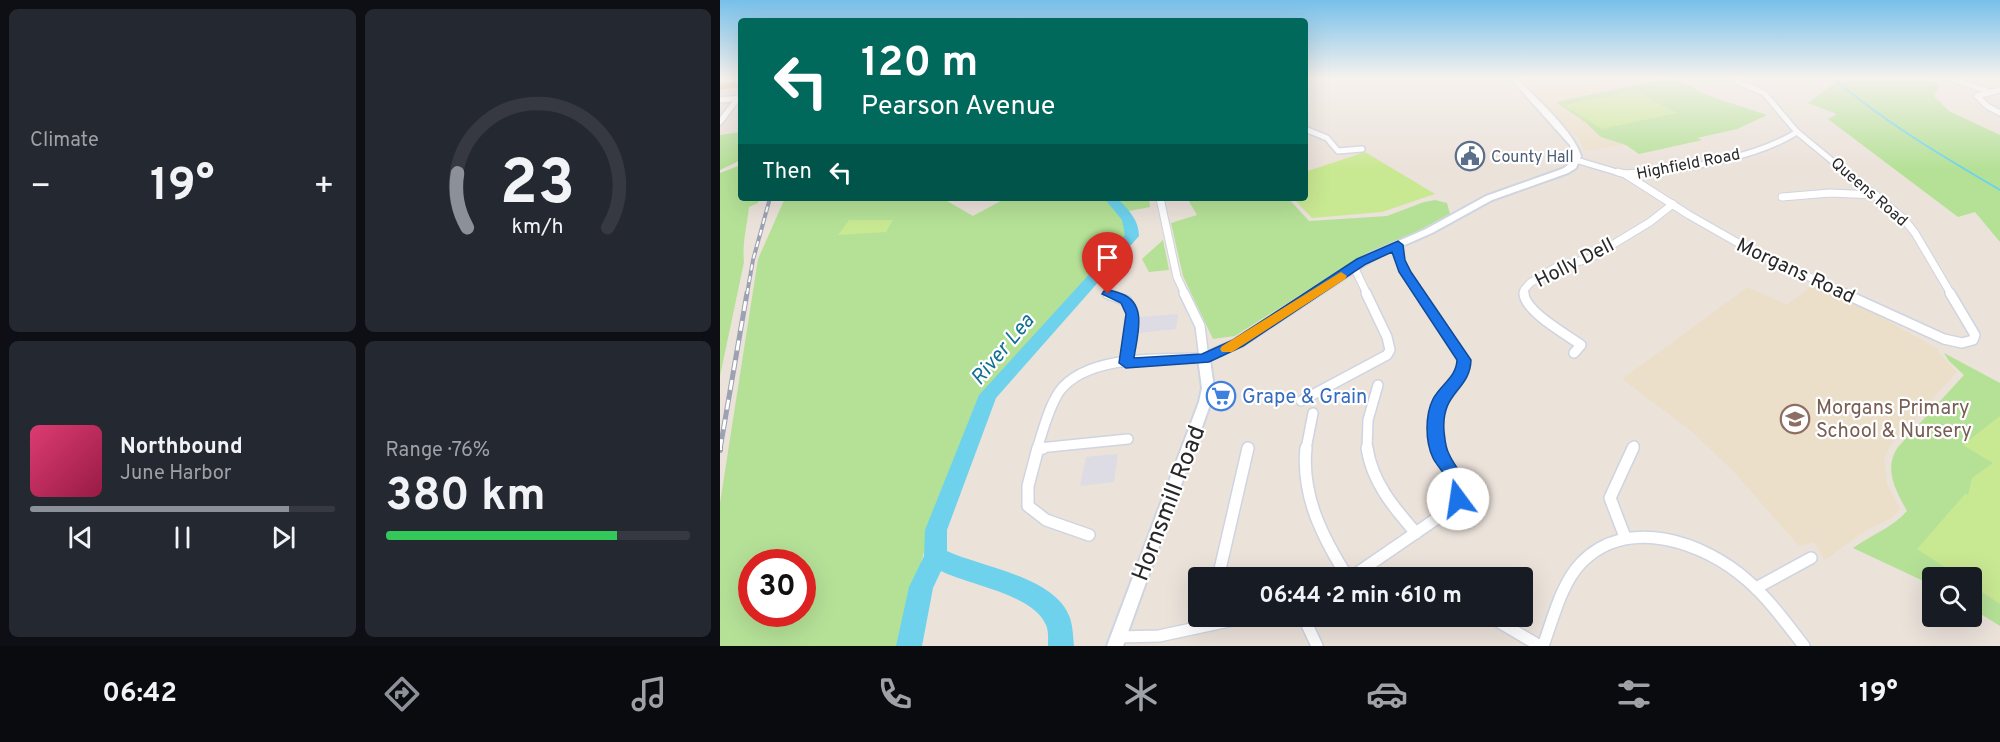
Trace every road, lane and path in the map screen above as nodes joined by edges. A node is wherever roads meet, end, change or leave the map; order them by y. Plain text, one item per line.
1 (731, 108) edge
2 (1542, 108) edge
3 (1775, 108) edge
4 (721, 120) edge
5 (1308, 130) edge
6 (1797, 132) junction
7 (1362, 149) dead end
8 (1576, 160) junction
9 (1625, 174) junction
10 (1876, 195) junction
11 (1782, 197) dead end
12 (1161, 201) edge
13 (1673, 204) junction
14 (1398, 245) junction
15 (1354, 267) junction
16 (1108, 294) dead end
17 (1975, 338) joint
18 (1574, 353) dead end
19 (1204, 358) junction
20 (1126, 363) junction
21 (1378, 385) dead end
22 (1301, 401) dead end
23 (1313, 413) dead end
24 (1128, 439) dead end
25 (1634, 446) dead end
26 (1248, 447) dead end
27 (1039, 448) junction
28 (1416, 533) junction
29 (1089, 535) dead end
30 (1625, 537) junction
31 (1810, 558) dead end
32 (1221, 567) edge
33 (1342, 567) edge
34 (1365, 567) edge
35 (1756, 588) junction
36 (1190, 627) edge
37 (1308, 627) edge
38 (1508, 627) edge
39 (1116, 642) edge
40 (1317, 646) edge
41 (1541, 646) edge
42 (1804, 646) edge

1 - 4 street
2 - 8 main road
3 - 6 street, Queens Road
5 - 7 street
6 - 9 street, Highfield Road
6 - 10 street, Queens Road
8 - 9 street, Highfield Road
8 - 14 main road
9 - 13 street, Morgans Road
10 - 11 street
10 - 17 street, Queens Road
12 - 19 street
13 - 17 street, Morgans Road
13 - 18 street, Holly Dell
14 - 15 main road
14 - 28 street
15 - 19 main road
15 - 22 street
16 - 20 street
19 - 20 street
19 - 39 main road, Hornsmill Road
20 - 27 street
21 - 28 street
23 - 33 street
24 - 27 street
25 - 30 street
26 - 32 street
27 - 29 street
28 - 34 street
30 - 35 street
30 - 41 street
31 - 35 street
35 - 42 street
36 - 39 street
37 - 40 street
38 - 41 street

